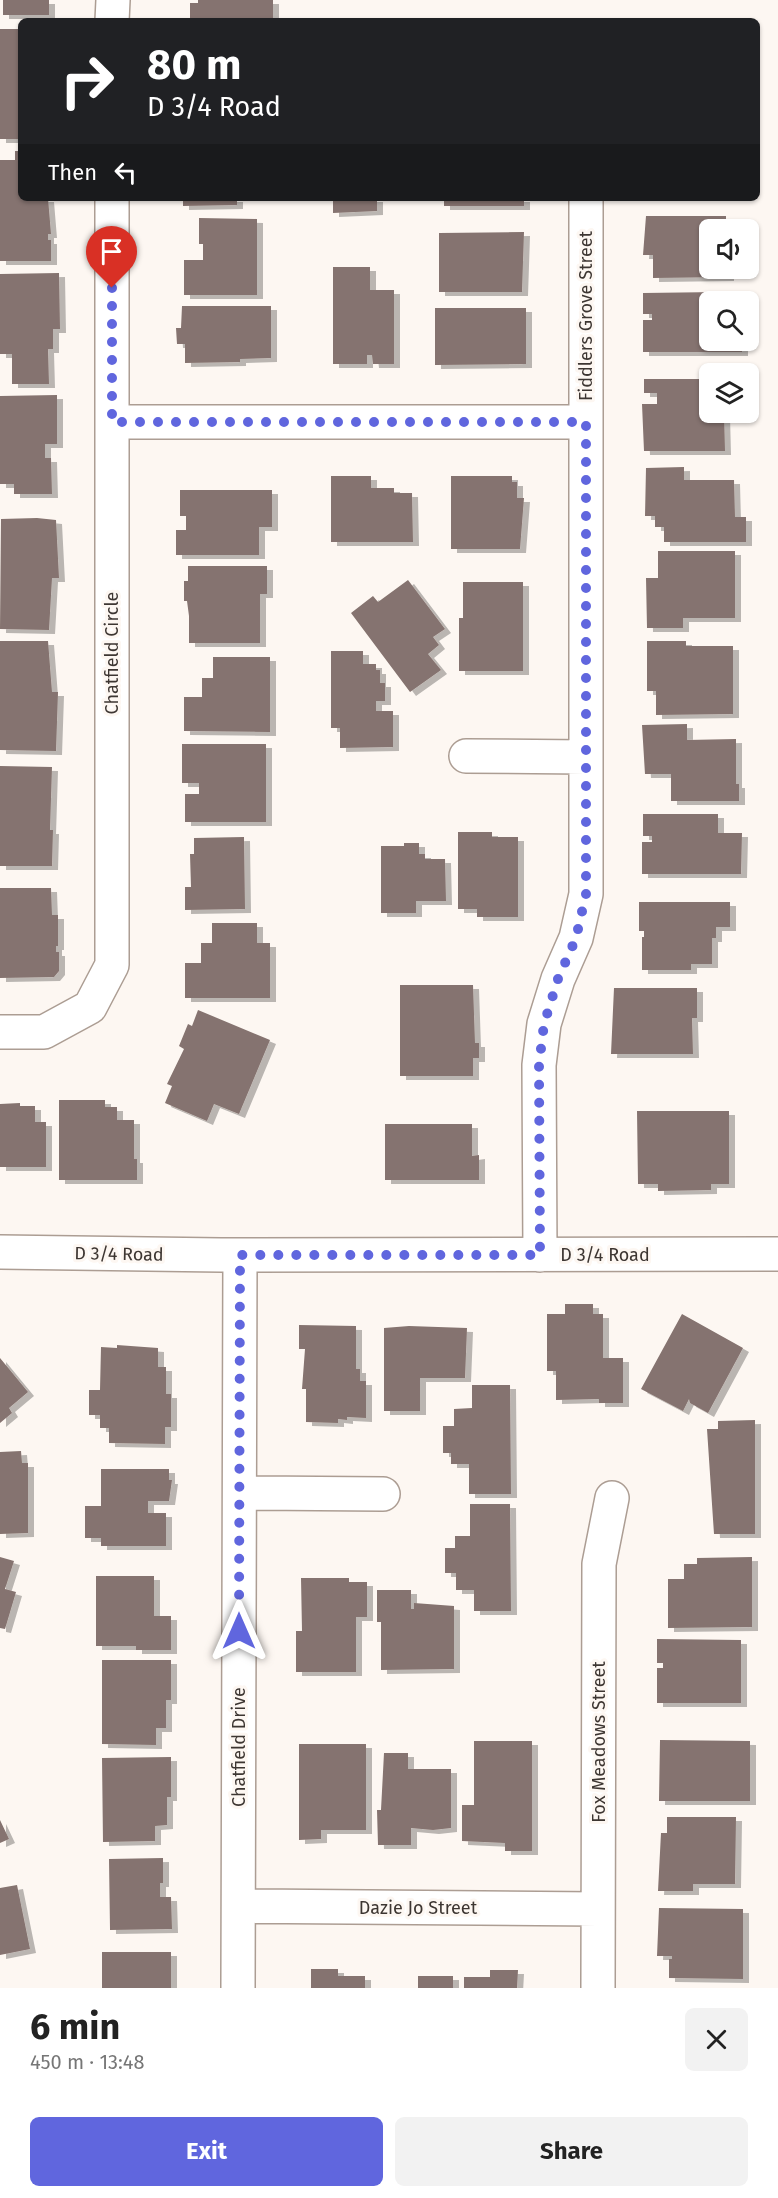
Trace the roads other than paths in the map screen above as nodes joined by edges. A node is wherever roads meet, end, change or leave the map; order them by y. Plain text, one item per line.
1 (112, 0) edge
2 (112, 18) edge
3 (112, 201) edge
4 (586, 201) edge
5 (112, 422) junction
6 (586, 422) junction
7 (466, 756) dead end
8 (586, 757) junction
9 (0, 1032) edge
10 (0, 1252) edge
11 (778, 1254) edge
12 (240, 1255) junction
13 (540, 1255) junction
14 (240, 1493) junction
15 (383, 1494) dead end
16 (612, 1498) dead end
17 (239, 1906) junction
18 (598, 1909) junction
19 (238, 1988) edge
20 (598, 1988) edge

1 - 2 street
3 - 5 street, Chatfield Circle
4 - 6 street, Fiddlers Grove Street
5 - 6 street
5 - 9 street, Chatfield Circle
6 - 8 street, Fiddlers Grove Street
7 - 8 street
8 - 13 street, Fiddlers Grove Street
10 - 12 street, D 3/4 Road
11 - 13 street, D 3/4 Road
12 - 13 street, D 3/4 Road
12 - 14 street, Chatfield Drive
14 - 15 street
14 - 17 street, Chatfield Drive
16 - 18 street, Fox Meadows Street
17 - 18 street, Dazie Jo Street
17 - 19 street, Chatfield Drive
18 - 20 street, Fox Meadows Street

